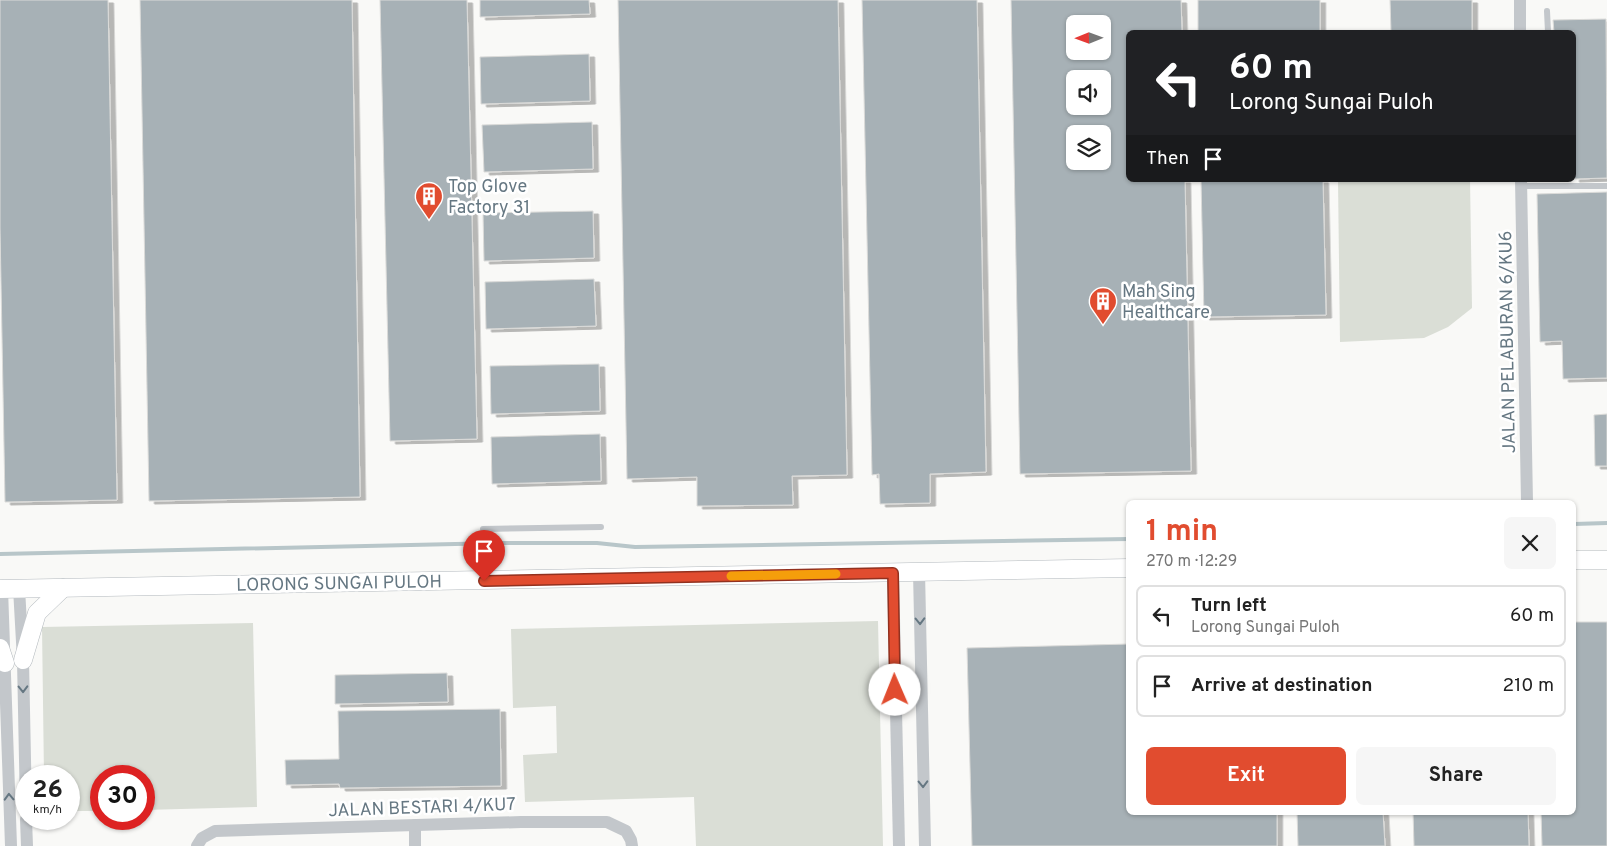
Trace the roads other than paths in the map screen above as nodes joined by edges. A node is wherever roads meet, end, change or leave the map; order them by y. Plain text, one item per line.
1 (1520, 0) edge
2 (1547, 11) dead end
3 (1520, 30) edge
4 (1548, 30) edge
5 (1522, 183) edge
6 (1550, 183) edge
7 (1607, 186) edge
8 (1527, 500) edge
9 (601, 527) dead end
10 (483, 529) dead end
11 (1576, 560) edge
12 (1607, 560) edge
13 (1126, 568) edge
14 (918, 572) junction
15 (893, 573) junction
16 (19, 588) junction
17 (62, 588) junction
18 (1, 589) edge
19 (2, 655) edge
20 (23, 660) junction
21 (25, 765) edge
22 (415, 824) junction
23 (26, 830) edge
24 (200, 842) edge
25 (11, 846) edge
26 (27, 846) edge
27 (415, 846) edge
28 (632, 846) edge
29 (899, 846) edge
30 (925, 846) edge

1 - 3 street
2 - 4 lane
5 - 6 lane
5 - 8 street, JALAN PELABURAN 6/KU6
6 - 7 lane
9 - 10 lane
11 - 12 street
13 - 14 street, LORONG SUNGAI PULOH
14 - 15 street, LORONG SUNGAI PULOH
14 -> 30 street
15 - 17 street, LORONG SUNGAI PULOH
15 - 29 street
16 - 17 street, LORONG SUNGAI PULOH
16 - 18 street, LORONG SUNGAI PULOH
16 - 20 street
17 - 20 street
18 - 19 street
25 -> 19 street
20 -> 21 street
22 - 24 street, JALAN BESTARI 4/KU7
22 - 27 street
22 - 28 street, JALAN BESTARI 4/KU7
23 - 26 street

